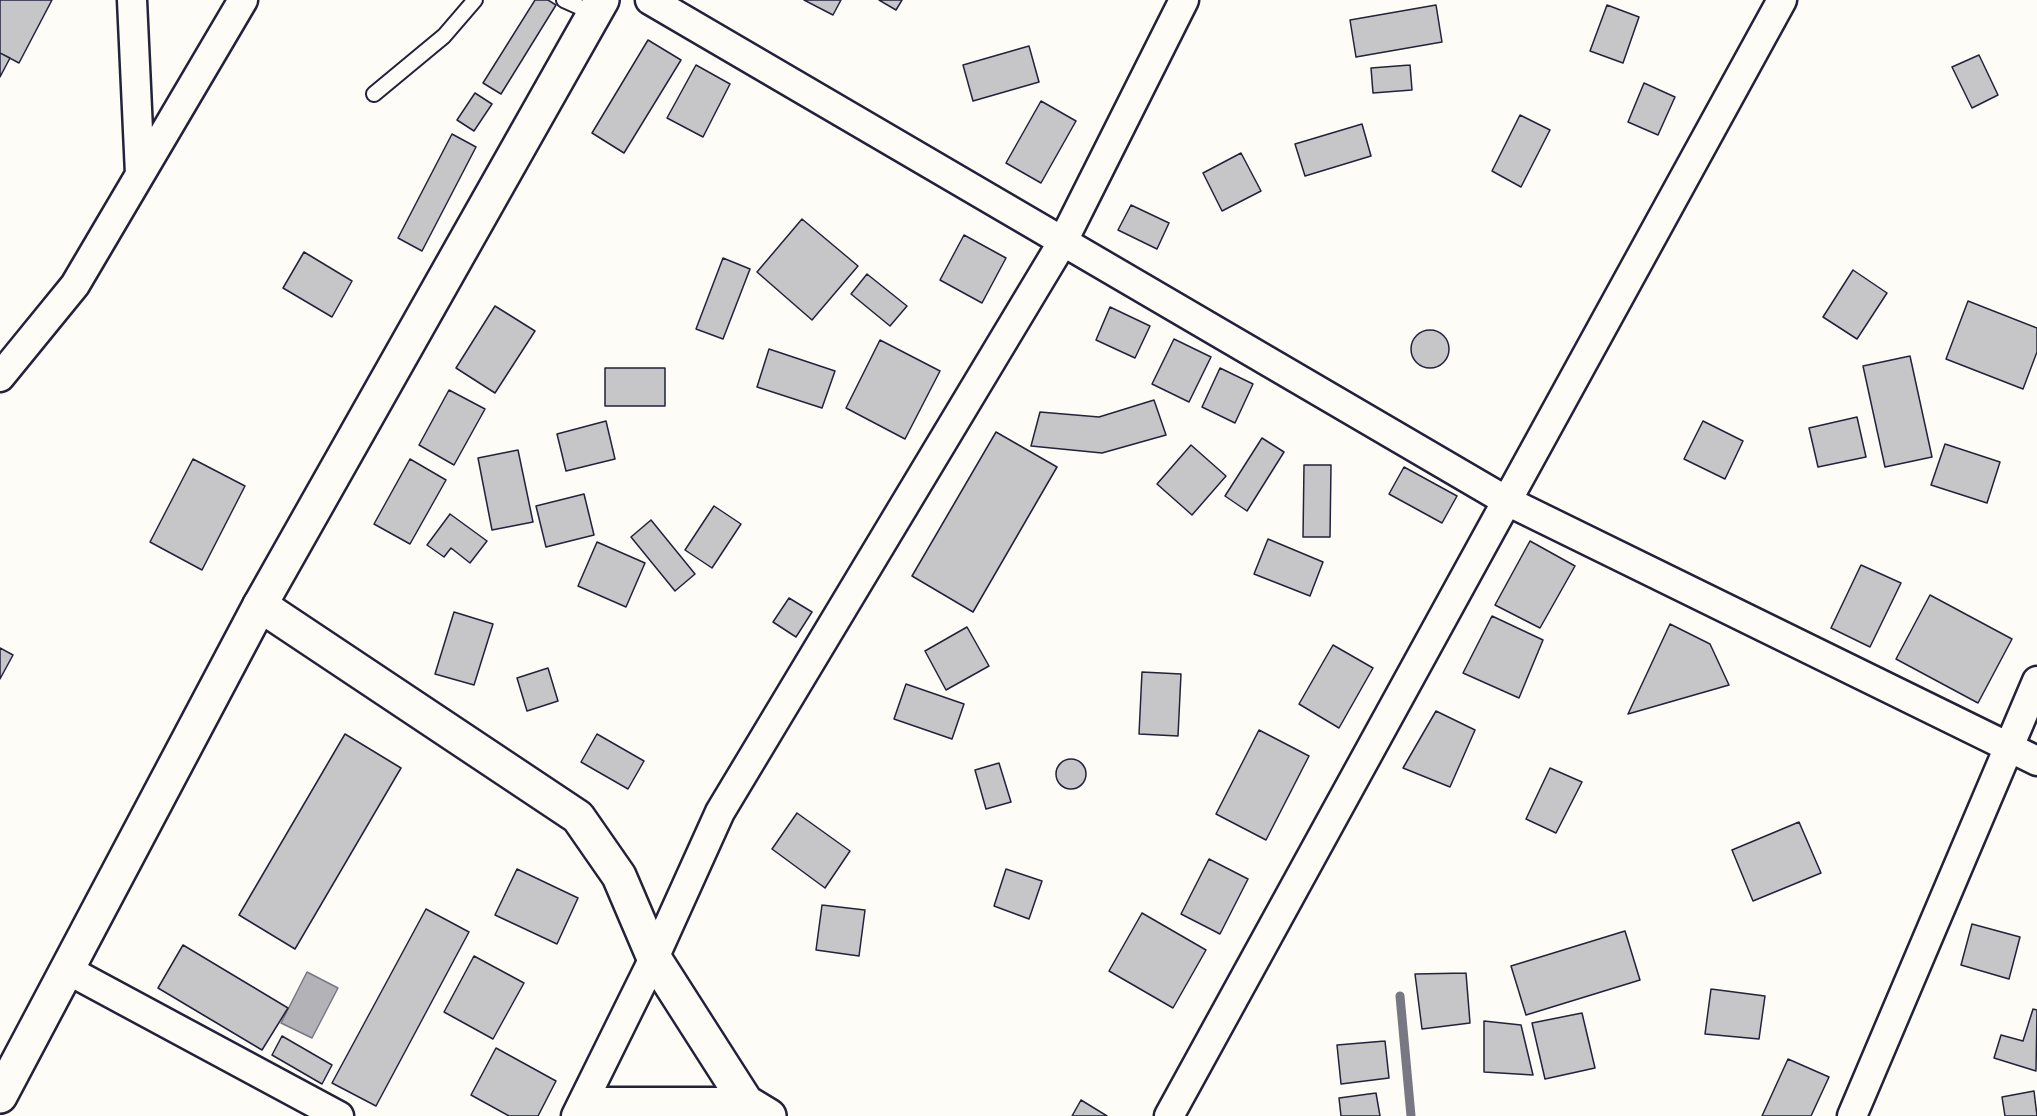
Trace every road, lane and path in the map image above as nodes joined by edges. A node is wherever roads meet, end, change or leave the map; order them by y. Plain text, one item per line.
1 (132, 0) edge
2 (243, 0) edge
3 (475, 0) edge
4 (650, 0) edge
5 (1184, 0) edge
6 (1782, 0) edge
7 (586, 4) edge
8 (374, 94) dead end
9 (140, 174) junction
10 (1062, 243) junction
11 (0, 377) edge
12 (1505, 500) junction
13 (260, 604) junction
14 (2037, 681) edge
15 (2009, 746) junction
16 (2037, 761) edge
17 (654, 958) junction
18 (66, 969) junction
19 (0, 1096) edge
20 (580, 1109) edge
21 (758, 1109) edge
22 (339, 1116) edge
23 (1169, 1116) edge
24 (1852, 1116) edge

1 - 9 street
2 - 9 street
3 - 8 lane
4 - 10 street
5 - 10 street
6 - 12 street
7 - 13 main road
9 - 11 street
10 - 12 street
10 - 17 street
12 - 15 street
12 - 23 street
13 - 17 main road
13 - 18 main road
14 - 15 street
15 - 16 street
15 - 24 street
17 - 20 street
17 - 21 main road
18 - 19 main road
18 - 22 street
20 - 21 street

